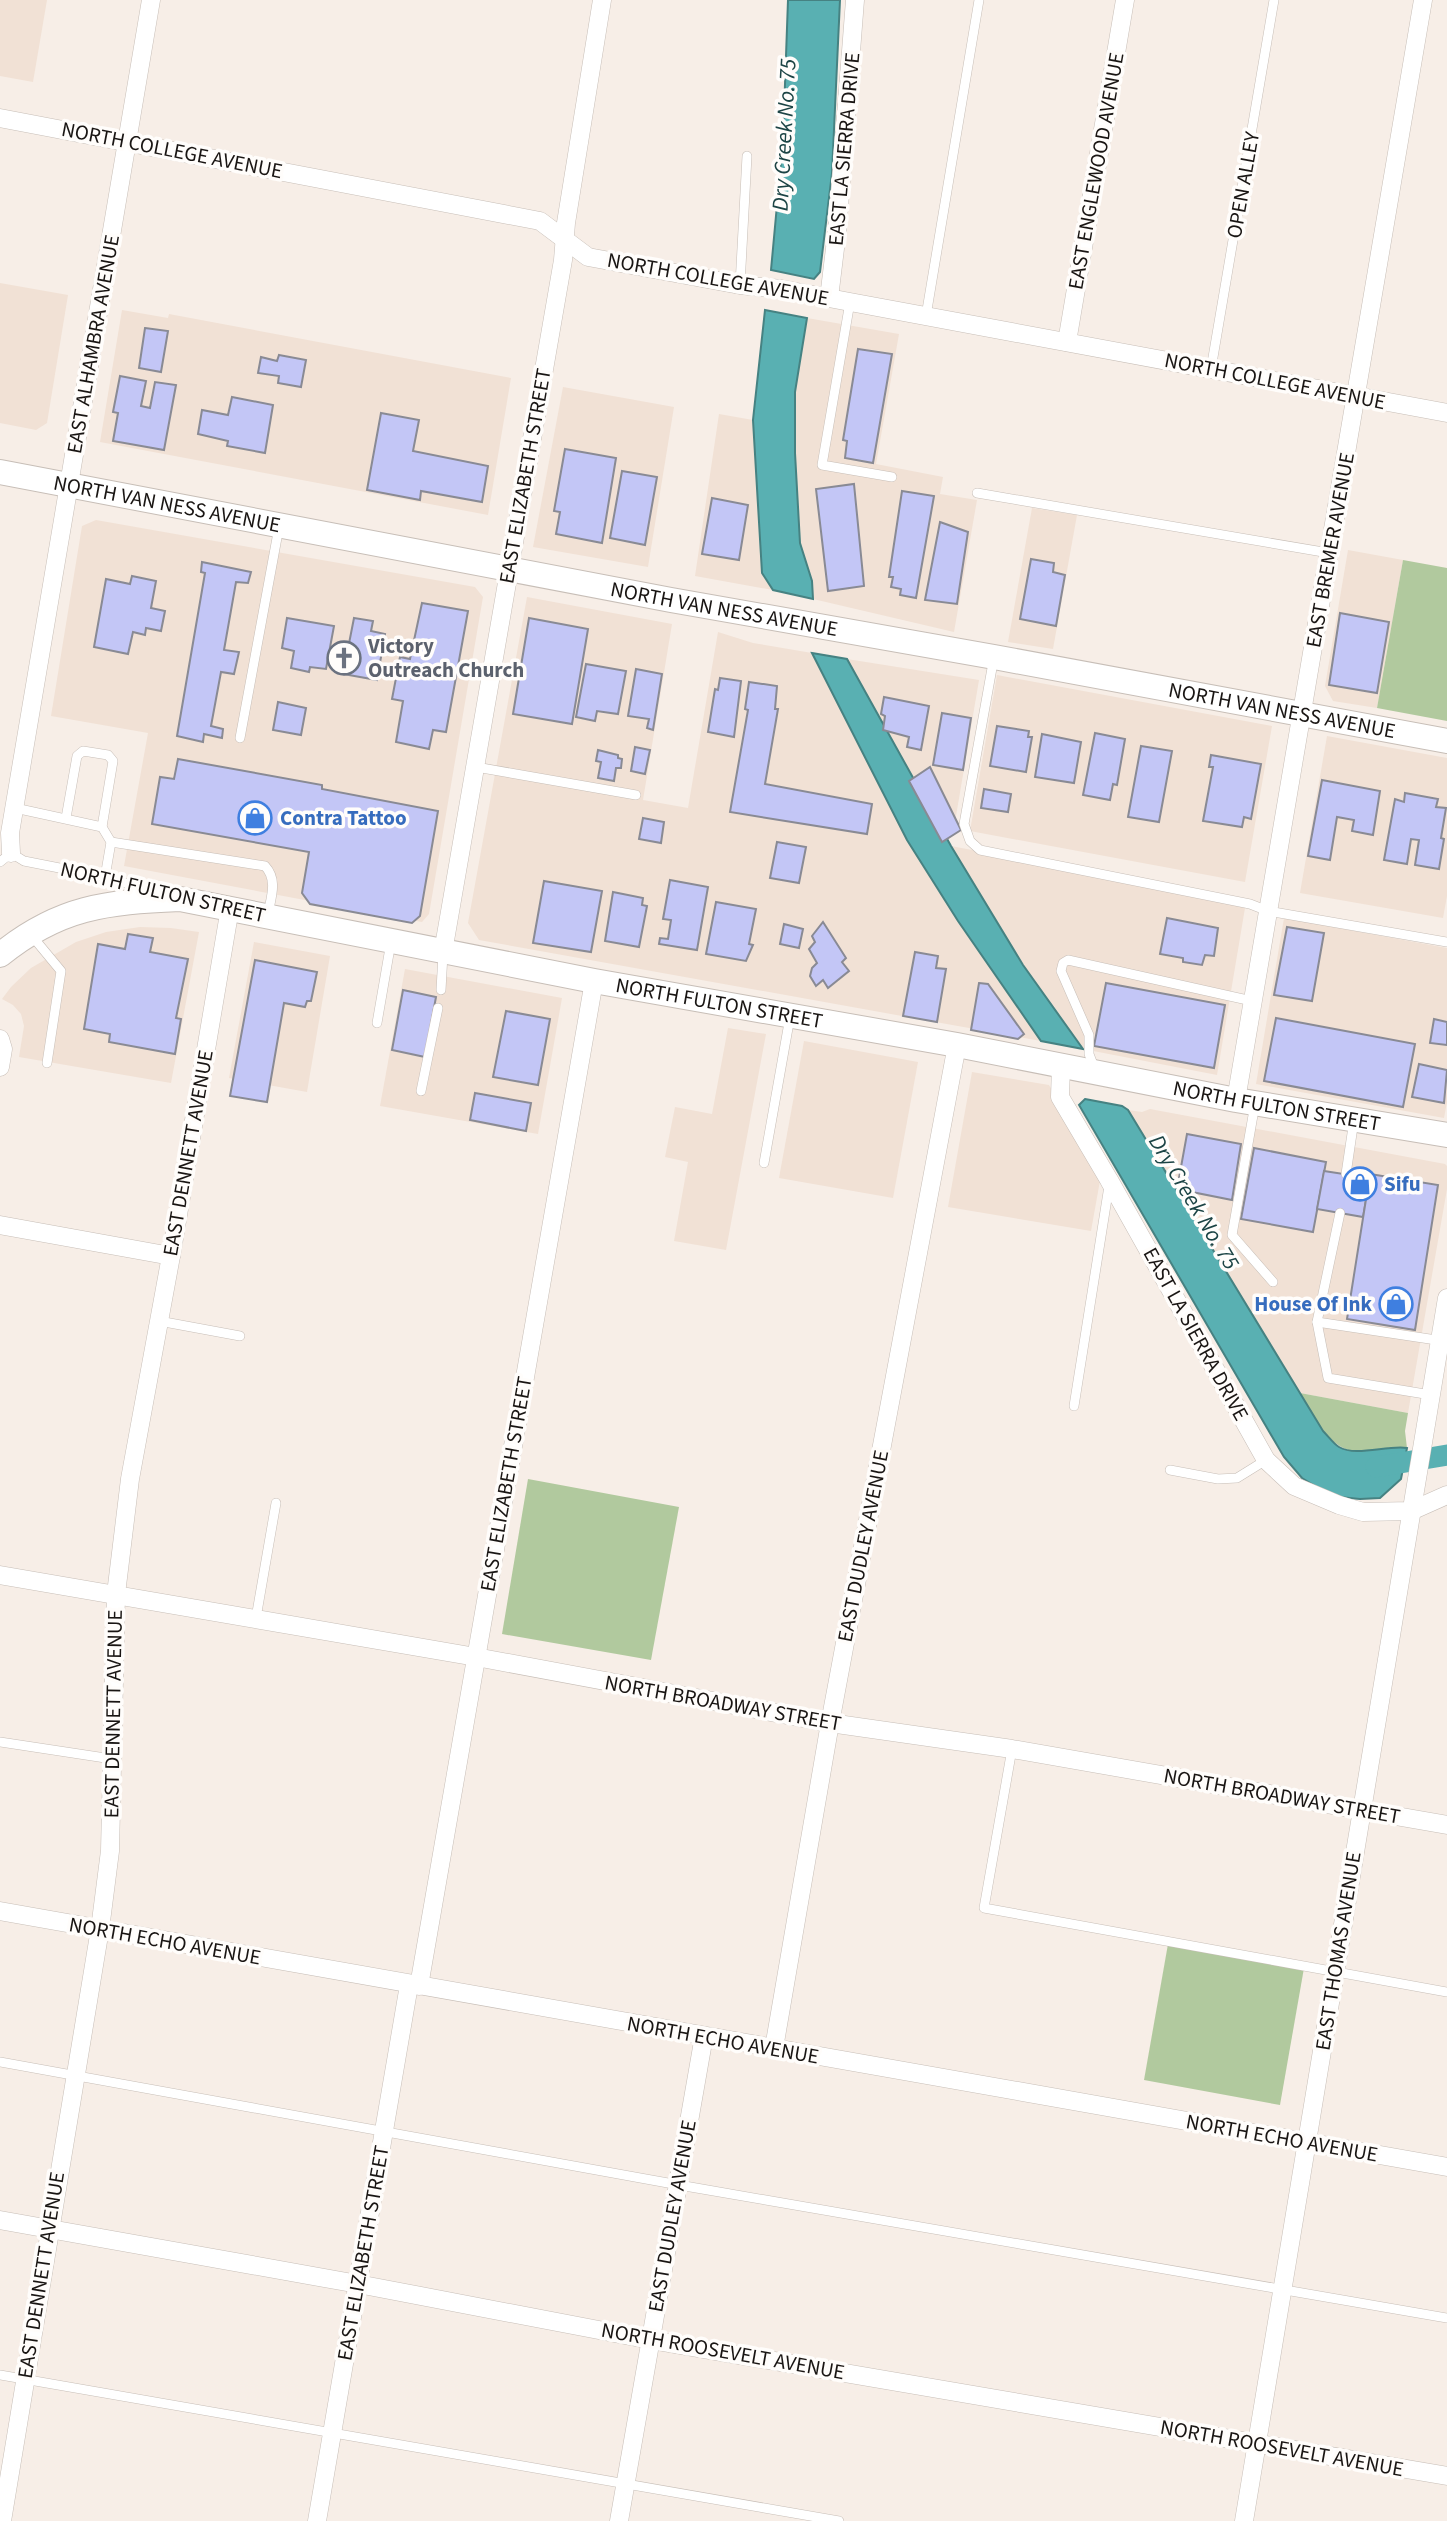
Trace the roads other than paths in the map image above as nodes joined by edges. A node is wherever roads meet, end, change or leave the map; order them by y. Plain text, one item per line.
1 (151, 0) edge
2 (602, 0) edge
3 (855, 0) edge
4 (979, 0) edge
5 (1125, 0) edge
6 (1275, 0) edge
7 (1423, 0) edge
8 (0, 118) edge
9 (127, 141) junction
10 (747, 156) dead end
11 (565, 240) junction
12 (740, 285) junction
13 (829, 298) junction
14 (850, 302) junction
15 (926, 316) junction
16 (1068, 342) junction
17 (1211, 369) junction
18 (1356, 396) junction
19 (1447, 413) edge
20 (0, 472) edge
21 (892, 477) dead end
22 (69, 485) junction
23 (977, 493) dead end
24 (279, 526) junction
25 (1329, 553) junction
26 (508, 569) junction
27 (994, 657) junction
28 (1301, 713) junction
29 (240, 738) dead end
30 (1447, 741) edge
31 (476, 767) junction
32 (636, 796) dead end
33 (15, 808) junction
34 (66, 818) junction
35 (103, 827) junction
36 (111, 842) junction
37 (6, 858) edge
38 (105, 877) junction
39 (180, 899) junction
40 (230, 908) junction
41 (1268, 911) junction
42 (267, 915) junction
43 (30, 934) junction
44 (392, 940) junction
45 (1447, 942) edge
46 (443, 952) junction
47 (0, 955) edge
48 (594, 981) junction
49 (441, 990) dead end
50 (1252, 1002) junction
51 (438, 1008) dead end
52 (790, 1016) junction
53 (377, 1023) dead end
54 (0, 1039) edge
55 (957, 1045) junction
56 (47, 1063) dead end
57 (1063, 1066) junction
58 (0, 1067) edge
59 (1096, 1072) junction
60 (421, 1091) dead end
61 (1246, 1101) junction
62 (1355, 1118) junction
63 (1447, 1135) edge
64 (764, 1163) dead end
65 (1346, 1174) dead end
66 (1110, 1180) junction
67 (1340, 1213) dead end
68 (0, 1226) edge
69 (171, 1256) junction
70 (1273, 1282) dead end
71 (1447, 1298) edge
72 (159, 1321) junction
73 (1317, 1322) junction
74 (240, 1336) dead end
75 (1443, 1341) edge
76 (1431, 1395) junction
77 (1074, 1406) dead end
78 (1266, 1460) junction
79 (1170, 1470) dead end
80 (1447, 1495) edge
81 (276, 1503) dead end
82 (1411, 1511) junction
83 (0, 1575) edge
84 (116, 1594) junction
85 (256, 1618) junction
86 (476, 1657) junction
87 (830, 1723) junction
88 (0, 1742) edge
89 (1012, 1749) junction
90 (112, 1759) junction
91 (1361, 1810) junction
92 (1447, 1825) edge
93 (0, 1911) edge
94 (100, 1929) junction
95 (1335, 1970) junction
96 (414, 1986) junction
97 (1447, 1992) edge
98 (704, 2036) junction
99 (774, 2048) junction
100 (0, 2062) edge
101 (75, 2075) junction
102 (383, 2131) junction
103 (1306, 2142) junction
104 (1447, 2167) edge
105 (679, 2185) junction
106 (0, 2220) edge
107 (49, 2229) junction
108 (358, 2284) junction
109 (1282, 2289) junction
110 (1447, 2318) edge
111 (651, 2340) junction
112 (0, 2375) edge
113 (24, 2379) junction
114 (332, 2433) junction
115 (1256, 2443) junction
116 (1447, 2476) edge
117 (625, 2484) junction
118 (2, 2521) edge
119 (317, 2521) edge
120 (620, 2521) edge
121 (839, 2521) edge
122 (1244, 2521) edge

1 - 9 street, EAST ALHAMBRA AVENUE
2 - 11 street, EAST ELIZABETH STREET
3 - 13 street, EAST LA SIERRA DRIVE
4 - 15 lane
5 - 16 street, EAST ENGLEWOOD AVENUE
6 - 17 lane, OPEN ALLEY
7 - 18 street, EAST BREMER AVENUE
8 - 9 street, NORTH COLLEGE AVENUE
9 - 11 street, NORTH COLLEGE AVENUE
9 - 22 street, EAST ALHAMBRA AVENUE
10 - 12 lane
11 - 12 street, NORTH COLLEGE AVENUE
11 - 26 street, EAST ELIZABETH STREET
12 - 13 street, NORTH COLLEGE AVENUE
13 - 14 street, NORTH COLLEGE AVENUE
14 - 15 street, NORTH COLLEGE AVENUE
14 - 21 lane
15 - 16 street, NORTH COLLEGE AVENUE
16 - 17 street, NORTH COLLEGE AVENUE
17 - 18 street, NORTH COLLEGE AVENUE
18 - 19 street, NORTH COLLEGE AVENUE
18 - 25 street, EAST BREMER AVENUE
20 - 22 main road, NORTH VAN NESS AVENUE
22 - 24 main road, NORTH VAN NESS AVENUE
22 - 33 street, EAST ALHAMBRA AVENUE
23 - 25 lane
24 - 26 main road, NORTH VAN NESS AVENUE
24 - 29 lane
25 - 28 street, EAST BREMER AVENUE
26 - 27 main road, NORTH VAN NESS AVENUE
26 - 31 street, EAST ELIZABETH STREET
27 - 28 main road, NORTH VAN NESS AVENUE
27 - 41 lane
28 - 30 main road, NORTH VAN NESS AVENUE
28 - 41 street, EAST BREMER AVENUE
31 - 32 lane
31 - 46 street, EAST ELIZABETH STREET
33 - 34 lane
33 - 37 street, EAST ALHAMBRA AVENUE
34 - 35 lane
34 - 35 lane
35 - 36 lane
36 - 38 lane
36 - 42 lane
37 - 38 lane, NORTH FULTON STREET
38 - 39 lane, NORTH FULTON STREET
39 - 40 main road, NORTH FULTON STREET
39 - 43 main road
40 - 42 main road, NORTH FULTON STREET
40 - 69 street, EAST DENNETT AVENUE
41 - 45 lane
41 - 50 street, EAST BREMER AVENUE
42 - 44 main road, NORTH FULTON STREET
43 - 47 main road
43 - 56 lane
44 - 46 main road, NORTH FULTON STREET
44 - 53 lane
46 - 48 main road, NORTH FULTON STREET
46 - 49 lane
48 - 52 main road, NORTH FULTON STREET
48 - 86 street, EAST ELIZABETH STREET
50 - 59 lane
50 - 61 street, EAST BREMER AVENUE
51 - 60 lane
52 - 55 main road, NORTH FULTON STREET
52 - 64 lane
54 - 58 street
55 - 57 main road, NORTH FULTON STREET
55 - 87 street, EAST DUDLEY AVENUE
57 - 59 main road, NORTH FULTON STREET
57 - 66 street, EAST LA SIERRA DRIVE
59 - 61 main road, NORTH FULTON STREET
61 - 62 main road, NORTH FULTON STREET
61 - 70 lane
62 - 63 main road, NORTH FULTON STREET
62 - 65 lane
66 - 77 lane
66 - 78 street, EAST LA SIERRA DRIVE
67 - 73 lane
68 - 69 street
69 - 72 street, EAST DENNETT AVENUE
71 - 75 street, EAST THOMAS AVENUE
72 - 74 lane
72 - 84 street, EAST DENNETT AVENUE
73 - 75 lane
73 - 76 lane
75 - 76 street, EAST THOMAS AVENUE
76 - 82 street, EAST THOMAS AVENUE
78 - 79 lane
78 - 82 street, EAST LA SIERRA DRIVE
80 - 82 street
81 - 85 lane
82 - 91 street, EAST THOMAS AVENUE
83 - 84 street, NORTH BROADWAY STREET
84 - 85 street, NORTH BROADWAY STREET
84 - 90 street, EAST DENNETT AVENUE
85 - 86 street, NORTH BROADWAY STREET
86 - 87 street, NORTH BROADWAY STREET
86 - 96 street, EAST ELIZABETH STREET
87 - 89 street, NORTH BROADWAY STREET
87 - 99 street, EAST DUDLEY AVENUE
88 - 90 lane
89 - 91 street, NORTH BROADWAY STREET
89 - 95 lane
90 - 94 street, EAST DENNETT AVENUE
91 - 92 street, NORTH BROADWAY STREET
91 - 95 street, EAST THOMAS AVENUE
93 - 94 street, NORTH ECHO AVENUE
94 - 96 street, NORTH ECHO AVENUE
94 - 101 street, EAST DENNETT AVENUE
95 - 97 lane
95 - 103 street, EAST THOMAS AVENUE
96 - 98 street, NORTH ECHO AVENUE
96 - 102 street, EAST ELIZABETH STREET
98 - 99 street, NORTH ECHO AVENUE
98 - 105 street, EAST DUDLEY AVENUE
99 - 103 street, NORTH ECHO AVENUE
100 - 101 lane
101 - 102 lane
101 - 107 street, EAST DENNETT AVENUE
102 - 105 lane
102 - 108 street, EAST ELIZABETH STREET
103 - 104 street, NORTH ECHO AVENUE
103 - 109 street, EAST THOMAS AVENUE
105 - 109 lane
105 - 111 street, EAST DUDLEY AVENUE
106 - 107 street, NORTH ROOSEVELT AVENUE
107 - 108 street, NORTH ROOSEVELT AVENUE
107 - 113 street, EAST DENNETT AVENUE
108 - 111 street, NORTH ROOSEVELT AVENUE
108 - 114 street, EAST ELIZABETH STREET
109 - 110 lane
109 - 115 street, EAST THOMAS AVENUE
111 - 115 street, NORTH ROOSEVELT AVENUE
111 - 117 street, EAST DUDLEY AVENUE
112 - 113 lane
113 - 114 lane
113 - 118 street, EAST DENNETT AVENUE
114 - 117 lane
114 - 119 street, EAST ELIZABETH STREET
115 - 116 street, NORTH ROOSEVELT AVENUE
115 - 122 street, EAST THOMAS AVENUE
117 - 120 street, EAST DUDLEY AVENUE
117 - 121 lane

